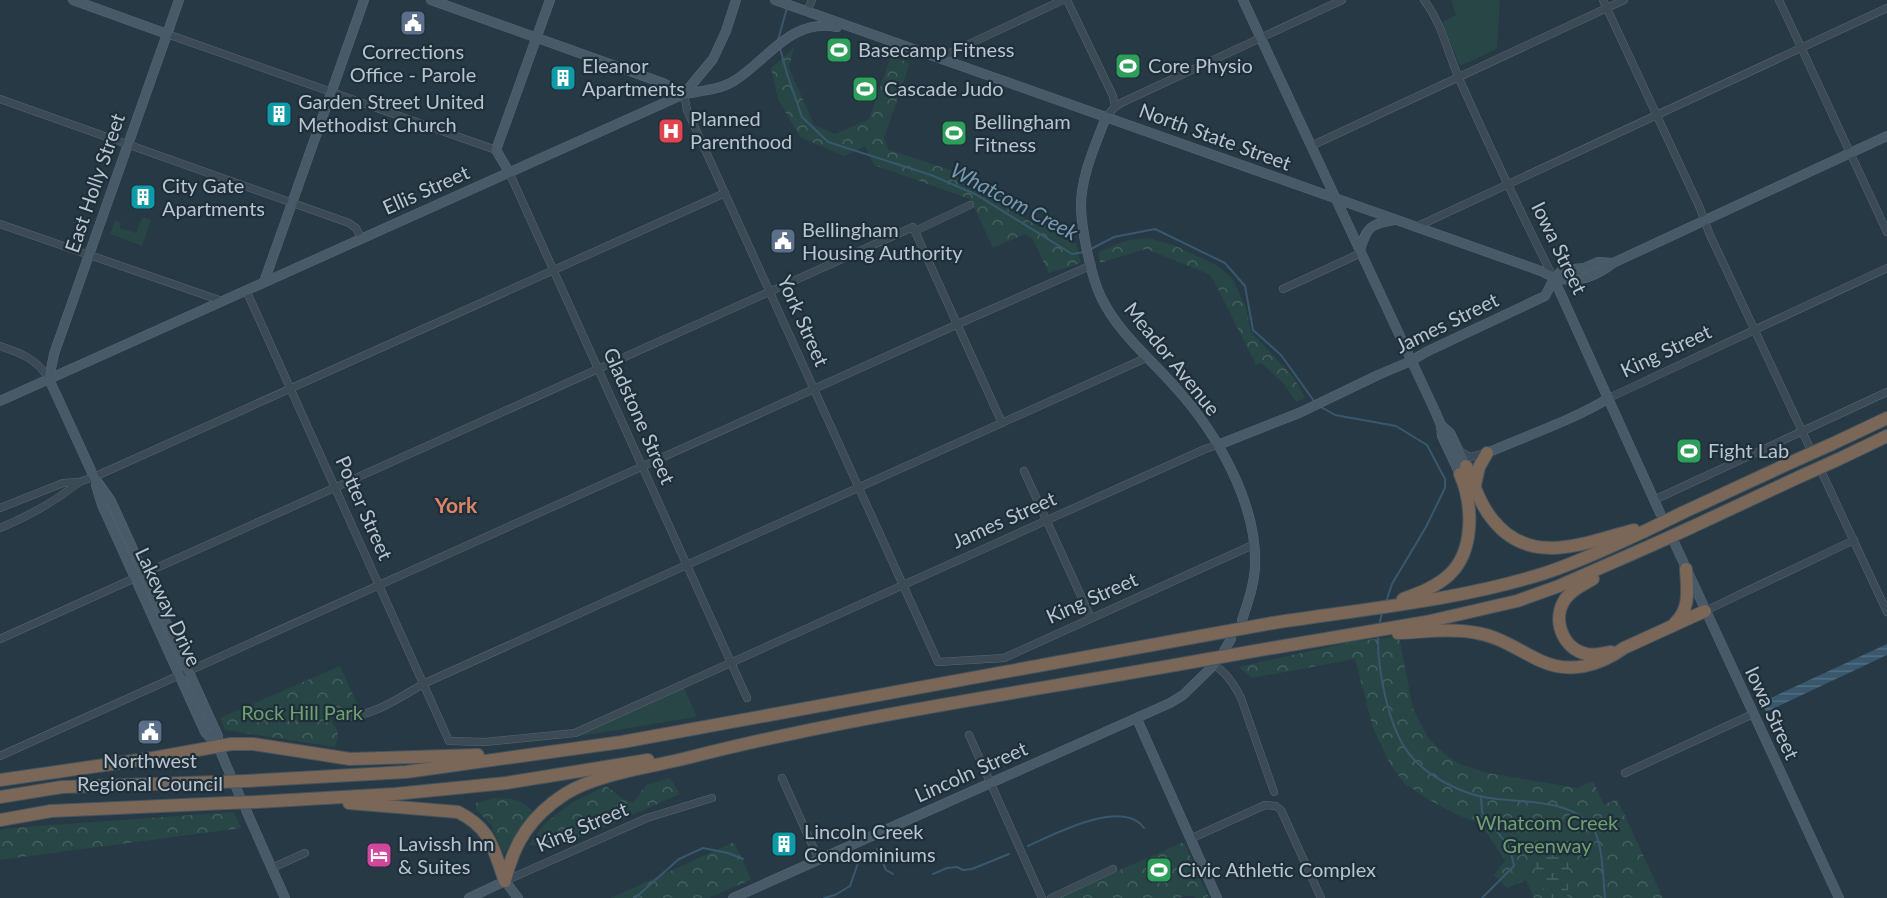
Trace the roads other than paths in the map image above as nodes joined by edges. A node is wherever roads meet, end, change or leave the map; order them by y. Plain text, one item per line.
1 (73, 0) edge
2 (179, 0) edge
3 (364, 0) edge
4 (431, 0) edge
5 (550, 0) edge
6 (736, 0) edge
7 (812, 0) edge
8 (1065, 0) edge
9 (1243, 0) edge
10 (1342, 0) edge
11 (1424, 0) edge
12 (1603, 0) edge
13 (1623, 0) edge
14 (1779, 0) edge
15 (778, 1) edge
16 (1606, 8) junction
17 (1887, 8) edge
18 (806, 11) junction
19 (863, 32) junction
20 (167, 34) junction
21 (537, 37) junction
22 (1261, 38) junction
23 (1801, 48) junction
24 (939, 58) junction
25 (1458, 77) junction
26 (331, 92) junction
27 (684, 94) junction
28 (0, 99) edge
29 (1115, 107) junction
30 (1657, 116) junction
31 (1106, 117) junction
32 (1887, 136) edge
33 (128, 145) junction
34 (1311, 146) junction
35 (496, 150) junction
36 (1850, 153) junction
37 (509, 172) junction
38 (1508, 185) junction
39 (725, 193) junction
40 (1336, 199) junction
41 (292, 203) junction
42 (970, 205) dead end
43 (1394, 220) junction
44 (1705, 221) junction
45 (0, 224) edge
46 (1416, 227) junction
47 (914, 229) junction
48 (1887, 232) edge
49 (361, 238) junction
50 (1360, 252) junction
51 (89, 256) junction
52 (1092, 266) junction
53 (1887, 268) edge
54 (554, 270) junction
55 (1554, 279) junction
56 (264, 282) junction
57 (1283, 289) dead end
58 (246, 290) junction
59 (770, 291) junction
60 (222, 301) junction
61 (957, 324) junction
62 (1754, 329) junction
63 (0, 346) edge
64 (1148, 357) junction
65 (1411, 361) junction
66 (598, 369) junction
67 (49, 379) junction
68 (290, 389) junction
69 (814, 389) junction
70 (1887, 392) edge
71 (1609, 398) junction
72 (0, 400) edge
73 (1887, 418) edge
74 (1002, 423) junction
75 (1441, 425) junction
76 (1802, 431) junction
77 (1887, 436) edge
78 (1218, 445) junction
79 (1809, 446) dead end
80 (1459, 451) junction
81 (1487, 453) junction
82 (643, 467) junction
83 (1462, 468) junction
84 (1024, 471) dead end
85 (1823, 475) dead end
86 (94, 477) junction
87 (79, 483) junction
88 (1474, 487) junction
89 (335, 488) junction
90 (859, 488) junction
91 (1654, 500) junction
92 (0, 508) edge
93 (1659, 519) junction
94 (1047, 520) junction
95 (0, 528) edge
96 (1642, 530) junction
97 (1854, 540) junction
98 (1674, 542) dead end
99 (1255, 544) junction
100 (1645, 549) junction
101 (687, 565) junction
102 (1686, 569) junction
103 (139, 576) junction
104 (903, 585) junction
105 (379, 586) junction
106 (1414, 599) junction
107 (1705, 611) junction
108 (1887, 612) edge
109 (1091, 618) junction
110 (1242, 620) dead end
111 (1672, 626) junction
112 (1427, 627) junction
113 (0, 639) edge
114 (1231, 639) dead end
115 (1624, 648) junction
116 (1224, 651) dead end
117 (731, 662) junction
118 (938, 662) joint
119 (1214, 665) joint
120 (184, 675) junction
121 (423, 684) junction
122 (747, 698) dead end
123 (1753, 714) junction
124 (340, 717) dead end
125 (1137, 719) junction
126 (969, 735) dead end
127 (449, 741) joint
128 (218, 746) junction
129 (729, 747) junction
130 (555, 751) junction
131 (0, 756) edge
132 (1625, 773) dead end
133 (230, 774) dead end
134 (782, 778) dead end
135 (0, 780) edge
136 (990, 783) junction
137 (241, 784) junction
138 (1274, 792) dead end
139 (0, 797) edge
140 (240, 797) dead end
141 (712, 798) dead end
142 (303, 800) junction
143 (251, 806) junction
144 (0, 820) edge
145 (1191, 839) junction
146 (305, 853) dead end
147 (819, 860) junction
148 (272, 868) junction
149 (1113, 868) dead end
150 (505, 881) junction
151 (285, 898) edge
152 (469, 898) edge
153 (518, 898) edge
154 (733, 898) edge
155 (1042, 898) edge
156 (1051, 898) edge
157 (1217, 898) edge
158 (1321, 898) edge
159 (1839, 898) edge

1 - 20 main road
2 - 20 main road, East Holly Street
3 - 26 main road
4 - 21 main road
5 - 21 main road
6 - 27 main road
7 - 18 street
8 - 24 street
8 - 29 street
9 - 22 main road
10 - 22 street
11 - 25 street, Iowa Street
12 - 16 street
13 - 16 street
14 - 23 street
15 - 18 main road
16 - 25 street
16 - 30 street
17 - 23 street
18 - 19 main road
19 - 24 main road, North State Street
19 - 27 main road, Ellis Street
20 - 26 street
20 - 33 main road, East Holly Street
21 - 27 main road
21 - 35 main road
22 - 29 street
22 - 34 main road
23 - 30 street
23 - 36 street
24 - 31 main road, North State Street
25 - 34 street
25 - 38 street, Iowa Street
26 - 35 street
26 - 41 main road
27 - 37 main road, Ellis Street
27 - 39 street, York Street
28 - 33 street
29 - 31 street
30 - 38 street
30 - 44 street
31 - 40 main road, North State Street
31 - 52 main road, Meador Avenue
32 - 36 main road, James Street
33 - 41 street
33 - 51 main road, East Holly Street
34 - 40 main road
35 - 37 main road, Gladstone Street
36 - 44 main road, James Street
36 - 48 street
37 - 49 main road, Ellis Street
37 - 54 street, Gladstone Street
38 - 46 street
38 - 55 street, Iowa Street
39 - 54 street
39 - 59 street, York Street
40 - 43 main road, North State Street
40 - 50 main road
41 - 49 street
41 - 56 main road
42 - 47 street
43 - 46 main road, North State Street
43 - 50 main road
44 - 55 main road, James Street
44 - 62 street
45 - 51 street
46 - 55 main road, North State Street
47 - 59 street
47 - 61 street
49 - 56 main road, Ellis Street
50 - 57 street
50 - 65 main road
51 - 60 street
51 - 67 main road, East Holly Street
52 - 61 street
52 - 64 main road, Meador Avenue
53 - 62 street, King Street
54 - 66 street, Gladstone Street
54 - 68 street
55 - 65 main road, James Street
55 - 71 main road, Iowa Street
56 - 58 main road, Ellis Street
58 - 60 main road, Ellis Street
58 - 68 street, Potter Street
59 - 66 street
59 - 69 street, York Street
60 - 67 main road, Ellis Street
61 - 69 street
61 - 74 street
62 - 71 street, King Street
62 - 76 street
63 - 67 street
64 - 74 street
64 - 78 main road, Meador Avenue
65 - 75 main road
65 - 78 main road, James Street
66 - 82 street, Gladstone Street
66 - 89 street
67 - 72 main road, Ellis Street
67 - 86 main road, Lakeway Drive
68 - 86 street
68 - 89 street, Potter Street
69 - 82 street
69 - 90 street, York Street
70 - 76 street
71 - 81 main road, King Street
71 - 91 main road, Iowa Street
73 - 93 highway, bridge
74 - 90 street
75 - 80 main road
75 - 83 main road
76 - 79 street
76 - 91 street
77 - 100 highway, bridge
78 - 94 street, James Street
78 - 99 main road, Meador Avenue
80 - 81 street, King Street
80 - 83 main road
81 - 88 highway
82 - 101 street, Gladstone Street
82 - 105 street
83 - 88 highway
83 - 106 highway
84 - 94 street
85 - 97 street
86 - 87 street
86 - 103 main road, Lakeway Drive
87 - 92 street
87 - 95 street
88 - 96 highway
89 - 103 street
89 - 105 street, Potter Street
90 - 101 street
90 - 104 street, York Street
91 - 93 main road, Iowa Street
93 - 96 highway, bridge
94 - 104 street, James Street
94 - 109 street
96 - 106 highway
97 - 107 street
97 - 108 street
98 - 102 main road, Iowa Street
99 - 109 street, King Street
99 - 110 main road, Meador Avenue
100 - 112 highway
100 - 115 highway
101 - 117 street, Gladstone Street
101 - 121 street
102 - 107 main road, Iowa Street
102 - 111 highway
103 - 113 street
103 - 120 main road, Lakeway Drive
103 - 120 main road, Lakeway Drive
104 - 117 street, James Street
104 - 118 street, York Street
105 - 120 street
105 - 121 street, Potter Street
106 - 130 highway, bridge
107 - 111 highway
107 - 123 main road, Iowa Street
109 - 118 street, King Street
111 - 115 highway
112 - 115 highway
112 - 129 highway, bridge
114 - 116 main road
117 - 122 street, Gladstone Street
117 - 127 street, James Street
119 - 125 main road, Lincoln Street
119 - 138 street
120 - 128 main road, Lakeway Drive
120 - 131 street
121 - 124 street
121 - 127 street, Potter Street
123 - 132 street
123 - 159 main road, Iowa Street
125 - 136 main road, Lincoln Street
125 - 145 main road
126 - 136 street
128 - 130 highway
128 - 133 main road, Lakeway Drive
128 - 135 highway
129 - 142 highway
129 - 150 highway
130 - 137 highway
134 - 147 street
136 - 147 main road, Lincoln Street
136 - 155 street
137 - 139 highway, bridge
137 - 140 main road
141 - 150 street, King Street
142 - 143 highway
142 - 150 highway
143 - 144 highway, bridge
143 - 148 main road
145 - 157 main road
145 - 158 street
146 - 148 street
147 - 154 main road, Lincoln Street
148 - 151 main road
149 - 156 street
150 - 152 main road, King Street
150 - 153 main road

